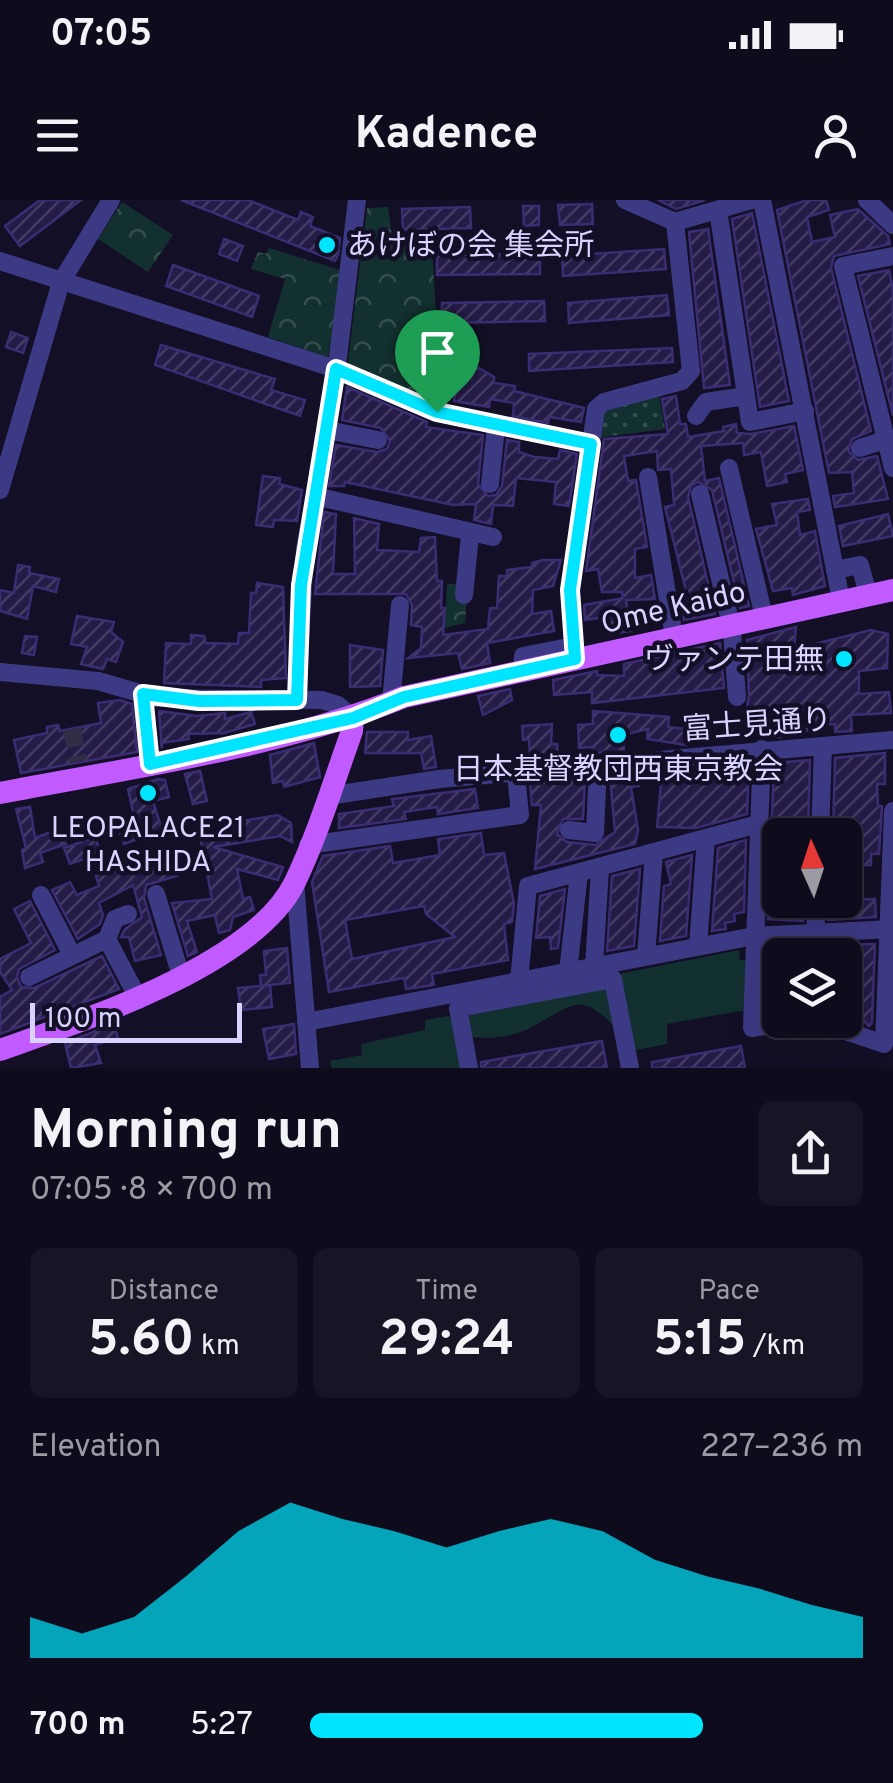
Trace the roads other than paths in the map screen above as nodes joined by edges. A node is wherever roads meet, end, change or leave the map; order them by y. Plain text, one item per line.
1 (112, 200) edge
2 (357, 200) edge
3 (625, 200) edge
4 (751, 200) edge
5 (762, 200) edge
6 (867, 200) edge
7 (660, 207) edge
8 (718, 210) junction
9 (891, 216) edge
10 (675, 222) junction
11 (893, 256) edge
12 (0, 262) edge
13 (60, 282) junction
14 (336, 369) junction
15 (746, 396) junction
16 (805, 411) junction
17 (696, 416) dead end
18 (496, 427) junction
19 (327, 430) junction
20 (887, 433) edge
21 (378, 440) dead end
22 (591, 444) junction
23 (860, 448) dead end
24 (729, 468) dead end
25 (893, 468) edge
26 (648, 477) dead end
27 (490, 484) dead end
28 (0, 490) edge
29 (700, 494) dead end
30 (315, 496) junction
31 (470, 534) junction
32 (493, 537) dead end
33 (835, 570) junction
34 (893, 590) edge
35 (868, 594) junction
36 (464, 595) dead end
37 (841, 600) junction
38 (400, 605) dead end
39 (764, 617) junction
40 (732, 629) junction
41 (674, 637) junction
42 (574, 653) junction
43 (0, 672) edge
44 (136, 688) junction
45 (737, 698) dead end
46 (297, 700) junction
47 (391, 702) junction
48 (353, 718) junction
49 (893, 740) edge
50 (823, 746) junction
51 (762, 749) junction
52 (150, 764) junction
53 (598, 765) junction
54 (516, 772) junction
55 (0, 794) edge
56 (328, 796) junction
57 (893, 811) edge
58 (821, 818) edge
59 (758, 824) junction
60 (569, 830) dead end
61 (706, 838) junction
62 (308, 845) junction
63 (654, 853) junction
64 (600, 868) junction
65 (579, 874) junction
66 (295, 882) junction
67 (156, 894) dead end
68 (41, 895) dead end
69 (117, 914) dead end
70 (816, 918) edge
71 (891, 929) edge
72 (816, 933) junction
73 (754, 936) junction
74 (816, 938) edge
75 (108, 939) junction
76 (698, 946) junction
77 (72, 955) junction
78 (646, 956) junction
79 (594, 967) junction
80 (568, 972) junction
81 (182, 976) junction
82 (30, 978) dead end
83 (519, 982) junction
84 (139, 1000) junction
85 (306, 1022) junction
86 (762, 1026) edge
87 (862, 1037) edge
88 (0, 1050) edge
89 (310, 1068) edge
90 (469, 1068) edge
91 (630, 1068) edge

1 - 13 street
2 - 14 street
3 - 7 street
4 - 8 street
5 - 16 street
6 - 9 street
7 - 10 street
8 - 10 street
8 - 15 street
10 - 22 street
11 - 20 street
12 - 13 street
13 - 14 street
13 - 28 street
14 - 18 street
14 - 19 street
15 - 16 street
15 - 17 street
16 - 33 street
18 - 22 street
18 - 27 street
19 - 21 street
19 - 30 street
20 - 23 street
20 - 25 street
22 - 42 street
24 - 39 street
26 - 41 street
29 - 40 street
30 - 31 street
30 - 46 street
31 - 32 street
31 - 36 street
33 - 35 street
33 - 37 street
34 - 35 main road, Ome Kaido
35 - 37 main road, Ome Kaido
37 - 39 main road, Ome Kaido
38 - 47 street
39 - 40 main road, Ome Kaido
40 - 41 main road, Ome Kaido
40 - 45 street
41 - 42 main road, Ome Kaido
42 - 47 main road, Ome Kaido
43 - 44 street
44 - 46 street
44 - 52 street
46 - 48 street
47 - 48 main road, Ome Kaido
48 - 52 main road, Ome Kaido
48 - 56 main road
49 - 50 street, 富士見通り
50 - 51 street, 富士見通り
50 - 58 street
51 - 53 street, 富士見通り
51 - 59 street
52 - 55 main road, Ome Kaido
53 - 54 street, 富士見通り
53 - 60 street
54 - 56 street, 富士見通り
54 - 62 street
56 - 62 main road
57 - 71 street
59 - 61 street
59 - 73 street
61 - 63 street
61 - 76 street
62 - 66 main road
63 - 64 street
63 - 78 street
64 - 65 street
64 - 79 street
65 - 80 street
65 - 83 street
66 - 81 main road
66 - 85 street
67 - 81 street
68 - 77 street
69 - 75 street
70 - 72 street
71 - 72 street
71 - 87 street
72 - 73 street
72 - 74 street
73 - 76 street
73 - 86 street
75 - 77 street
75 - 84 street
76 - 78 street
77 - 82 street
78 - 79 street
79 - 80 street
80 - 83 street
81 - 84 main road
83 - 85 street
84 - 88 main road
85 - 89 street
90 - 91 street

